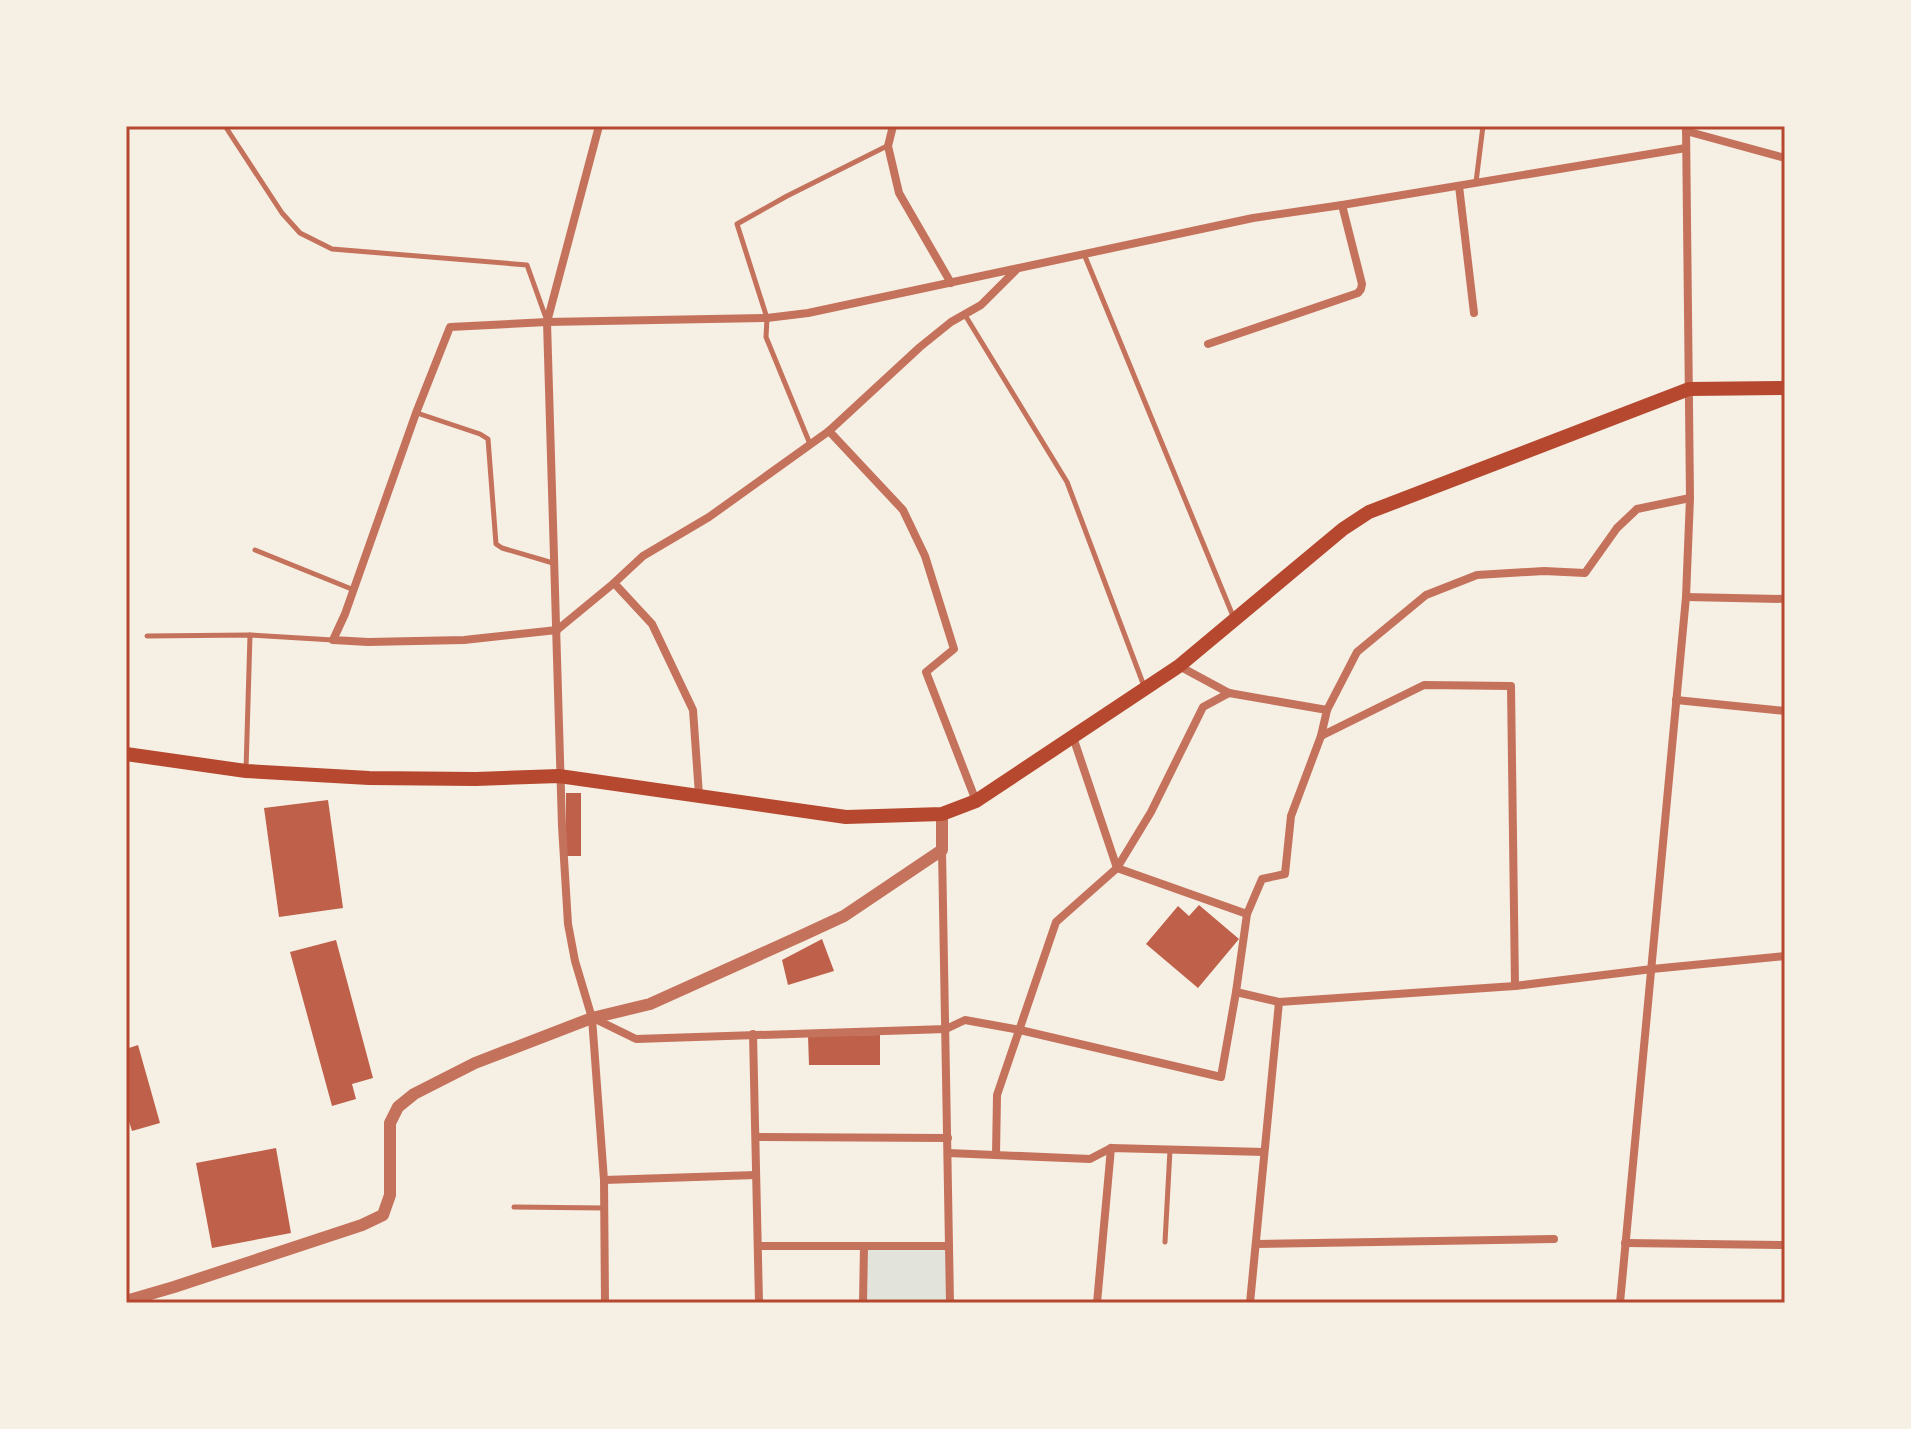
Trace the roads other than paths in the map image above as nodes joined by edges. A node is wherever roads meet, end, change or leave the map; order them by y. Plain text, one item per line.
1 (225, 126) edge
2 (599, 126) edge
3 (893, 126) edge
4 (1483, 126) edge
5 (1686, 129) edge
6 (888, 146) junction
7 (1686, 148) junction
8 (1785, 158) edge
9 (1476, 183) junction
10 (1459, 186) junction
11 (1342, 205) junction
12 (1084, 254) junction
13 (1017, 268) junction
14 (951, 283) junction
15 (1474, 313) dead end
16 (964, 314) junction
17 (767, 318) junction
18 (547, 322) junction
19 (1208, 344) dead end
20 (1785, 388) edge
21 (1689, 389) junction
22 (416, 413) junction
23 (829, 431) junction
24 (810, 444) junction
25 (1690, 498) junction
26 (255, 550) dead end
27 (555, 564) junction
28 (614, 583) junction
29 (354, 590) junction
30 (1686, 597) junction
31 (1785, 599) edge
32 (1235, 620) junction
33 (557, 630) junction
34 (250, 635) junction
35 (147, 636) dead end
36 (333, 640) junction
37 (1179, 666) junction
38 (1145, 689) junction
39 (1229, 693) junction
40 (1676, 700) junction
41 (1327, 710) junction
42 (1785, 711) edge
43 (1321, 736) junction
44 (1073, 737) junction
45 (126, 754) edge
46 (246, 771) junction
47 (559, 776) junction
48 (699, 795) junction
49 (976, 801) junction
50 (942, 814) junction
51 (942, 850) junction
52 (1117, 868) junction
53 (1247, 914) junction
54 (1785, 956) edge
55 (1652, 969) junction
56 (1515, 986) junction
57 (1236, 992) junction
58 (1279, 1002) junction
59 (592, 1018) junction
60 (946, 1029) junction
61 (1020, 1030) junction
62 (753, 1034) junction
63 (756, 1137) junction
64 (948, 1138) junction
65 (1111, 1148) junction
66 (1170, 1150) junction
67 (1264, 1152) junction
68 (948, 1153) junction
69 (996, 1155) junction
70 (756, 1175) junction
71 (604, 1180) junction
72 (514, 1207) dead end
73 (605, 1208) junction
74 (1554, 1239) dead end
75 (1165, 1242) dead end
76 (1625, 1243) junction
77 (1256, 1244) junction
78 (1785, 1245) edge
79 (758, 1246) junction
80 (864, 1246) junction
81 (949, 1246) junction
82 (126, 1301) edge
83 (605, 1303) edge
84 (759, 1303) edge
85 (863, 1303) edge
86 (950, 1303) edge
87 (1097, 1303) edge
88 (1250, 1303) edge
89 (1620, 1303) edge

1 - 18 lane
2 - 18 street
3 - 6 street
4 - 9 lane
5 - 7 street
5 - 8 street
6 - 14 street
6 - 17 lane
7 - 9 street
7 - 21 street
9 - 10 street
10 - 11 street
10 - 15 street
11 - 12 street
11 - 19 street
12 - 13 street
12 - 32 lane
13 - 14 street
13 - 16 street
14 - 17 street
16 - 23 street
16 - 38 lane
17 - 18 street
17 - 24 lane
18 - 22 street
18 - 27 street
20 - 21 main road
21 - 25 street
21 - 32 main road
22 - 27 lane
22 - 29 street
23 - 24 street
23 - 49 street
24 - 28 street
25 - 30 street
25 - 41 street
26 - 29 lane
27 - 33 street
28 - 33 street
28 - 48 street
29 - 36 street
30 - 31 street
30 - 40 street
32 - 37 main road
33 - 36 street
33 - 47 street
34 - 35 lane
34 - 36 lane
34 - 46 lane
37 - 38 main road
37 - 39 street
38 - 44 main road
39 - 41 street
39 - 52 street
40 - 42 street
40 - 55 street
41 - 43 street
43 - 53 street
43 - 56 street
44 - 49 main road
44 - 52 street
45 - 46 main road
46 - 47 main road
47 - 48 main road
47 - 59 street
48 - 50 main road
49 - 50 main road
50 - 51 street
51 - 59 street
51 - 60 street
52 - 53 street
52 - 61 street
53 - 57 street
54 - 55 street
55 - 56 street
55 - 76 street
56 - 58 street
57 - 58 street
57 - 61 street
58 - 67 street
59 - 62 street
59 - 71 street
59 - 82 street
60 - 61 street
60 - 62 street
60 - 64 street
61 - 69 street
62 - 63 street
63 - 64 street
63 - 70 street
64 - 68 street
65 - 66 street
65 - 69 street
65 - 87 street
66 - 67 street
66 - 75 lane
67 - 77 street
68 - 69 street
68 - 81 street
70 - 71 street
70 - 79 street
71 - 73 street
72 - 73 lane
73 - 83 street
74 - 77 street
76 - 78 street
76 - 89 street
77 - 88 street
79 - 80 street
79 - 84 street
80 - 81 street
80 - 85 street
81 - 86 street

